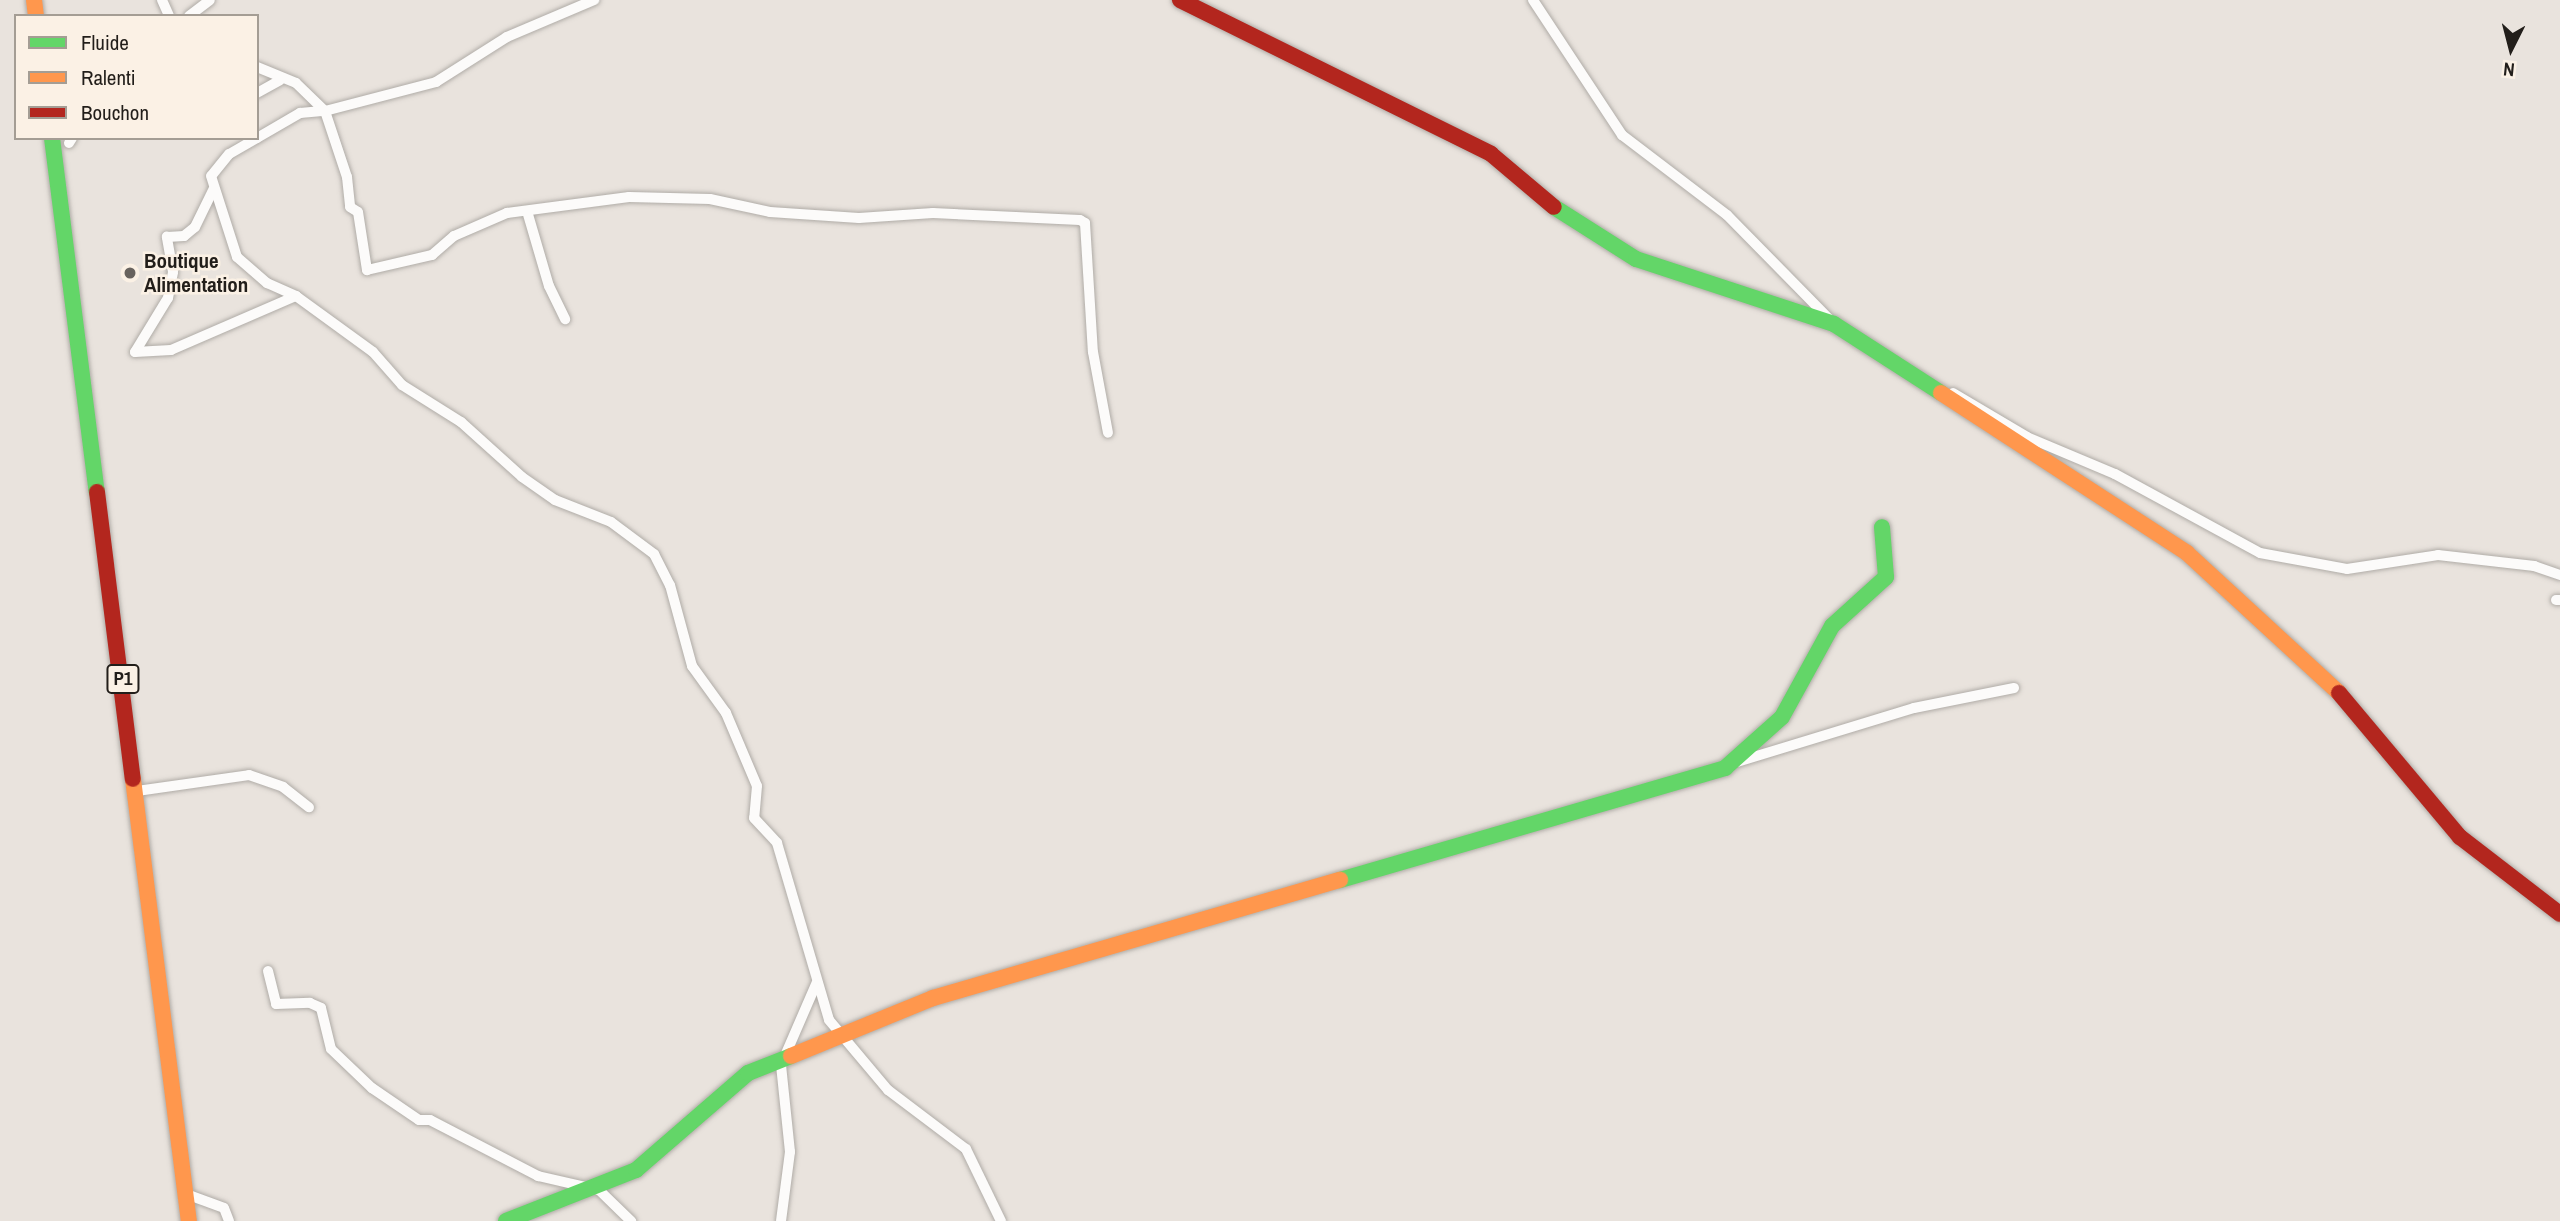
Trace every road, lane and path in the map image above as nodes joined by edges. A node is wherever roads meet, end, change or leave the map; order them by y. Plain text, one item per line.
1 (210, 0) edge
2 (594, 0) edge
3 (1180, 0) edge
4 (1533, 0) edge
5 (192, 14) edge
6 (259, 69) edge
7 (279, 79) junction
8 (259, 92) edge
9 (325, 111) junction
10 (259, 137) edge
11 (52, 140) edge
12 (254, 140) edge
13 (214, 188) junction
14 (527, 211) junction
15 (296, 296) junction
16 (565, 319) dead end
17 (1834, 324) junction
18 (1891, 362) junction
19 (1108, 433) dead end
20 (1882, 527) dead end
21 (2560, 575) edge
22 (2014, 688) dead end
23 (1726, 768) junction
24 (138, 791) junction
25 (309, 807) dead end
26 (2560, 914) edge
27 (268, 971) dead end
28 (818, 978) junction
29 (840, 1037) junction
30 (783, 1057) junction
31 (582, 1189) junction
32 (186, 1195) junction
33 (189, 1221) edge
34 (229, 1221) edge
35 (506, 1221) edge
36 (631, 1221) edge
37 (781, 1221) edge
38 (1001, 1221) edge

1 - 5 street
2 - 9 street
3 - 17 street
4 - 17 street
6 - 7 street
7 - 8 street
7 - 9 street
9 - 10 street
9 - 14 street
11 - 24 street, P1
12 - 13 street
13 - 15 street
13 - 15 street
14 - 16 street
14 - 19 street
15 - 28 street
17 - 18 street
18 - 21 street
18 - 26 street
20 - 23 street
22 - 23 street
23 - 29 street
24 - 25 street
24 - 32 street, P1
27 - 31 street
28 - 29 street
28 - 30 street
29 - 30 street
29 - 38 street
30 - 31 street
30 - 37 street
31 - 35 street
31 - 36 street
32 - 33 street, P1
32 - 34 street

